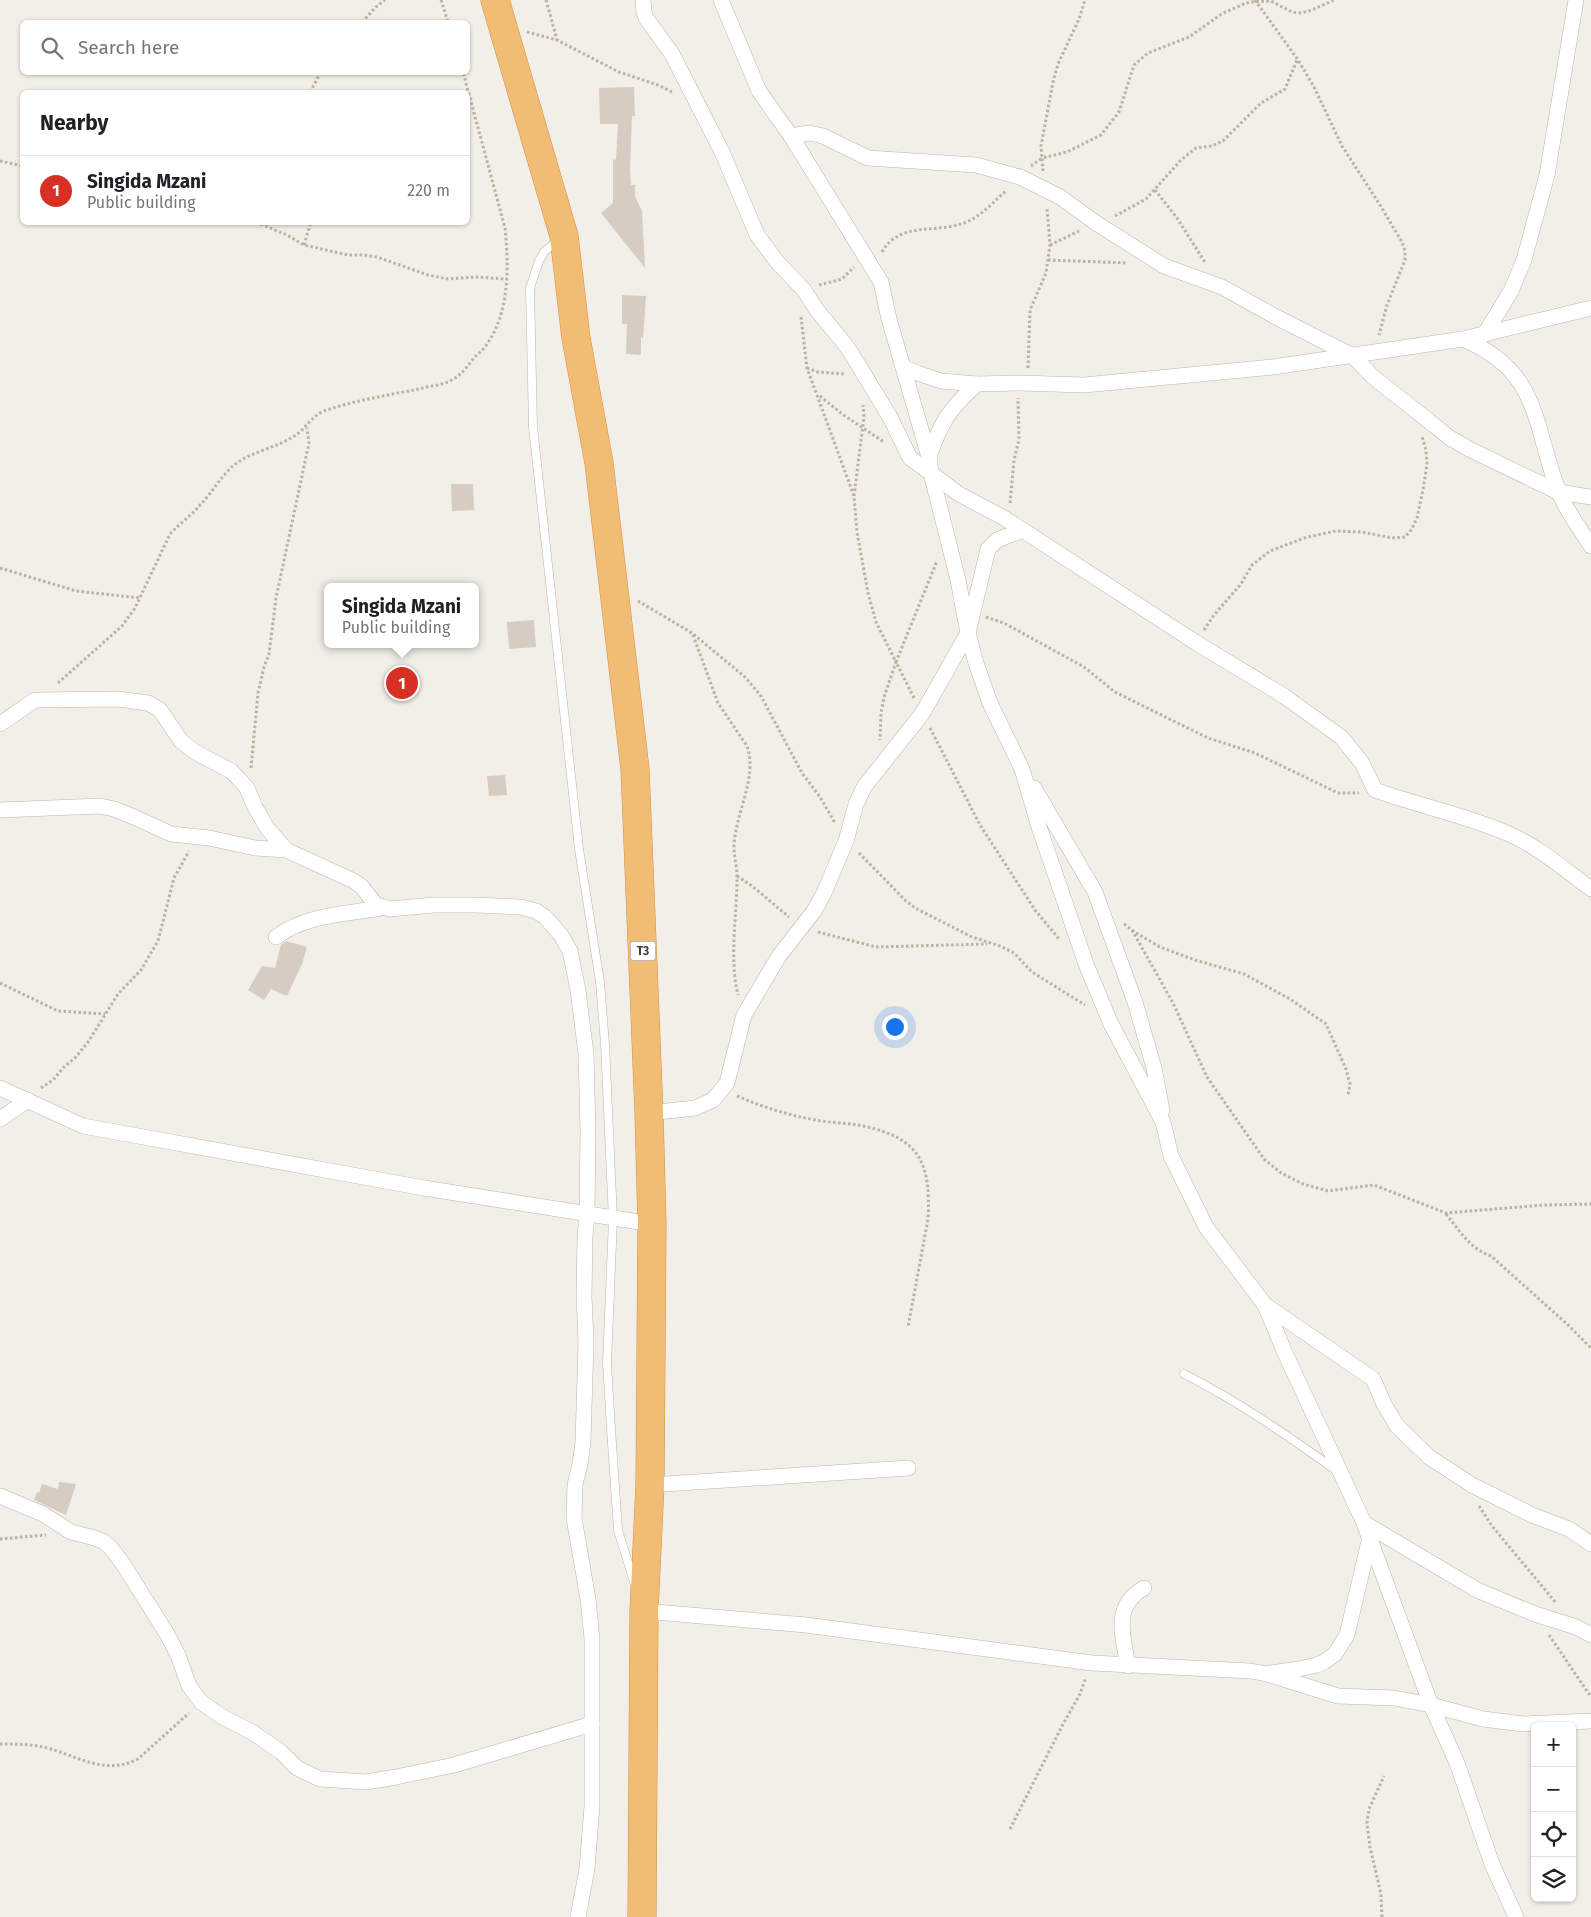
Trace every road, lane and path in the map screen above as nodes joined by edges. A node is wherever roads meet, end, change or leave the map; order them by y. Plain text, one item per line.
1 (386, 0) edge
2 (441, 0) edge
3 (495, 0) edge
4 (546, 0) edge
5 (643, 0) edge
6 (721, 0) edge
7 (1084, 0) edge
8 (1255, 0) edge
9 (1334, 0) edge
10 (1576, 0) edge
11 (1248, 1) edge
12 (364, 20) edge
13 (447, 20) edge
14 (503, 26) junction
15 (557, 40) junction
16 (1298, 60) junction
17 (319, 75) edge
18 (464, 75) edge
19 (311, 90) edge
20 (468, 90) edge
21 (470, 98) edge
22 (697, 104) junction
23 (791, 136) junction
24 (1042, 158) junction
25 (0, 161) edge
26 (20, 166) edge
27 (1020, 177) junction
28 (1047, 190) junction
29 (1155, 190) junction
30 (1096, 223) junction
31 (263, 225) edge
32 (309, 225) edge
33 (564, 236) junction
34 (304, 245) junction
35 (1050, 245) junction
36 (861, 253) junction
37 (1048, 260) junction
38 (1164, 266) junction
39 (872, 270) junction
40 (506, 279) junction
41 (1222, 287) junction
42 (804, 290) junction
43 (1591, 308) edge
44 (1484, 334) junction
45 (1463, 339) junction
46 (1376, 351) junction
47 (1353, 356) junction
48 (903, 367) junction
49 (807, 368) junction
50 (864, 375) junction
51 (1023, 383) junction
52 (977, 384) junction
53 (818, 395) junction
54 (1414, 410) junction
55 (307, 428) junction
56 (862, 428) junction
57 (929, 457) junction
58 (910, 458) junction
59 (931, 473) junction
60 (1558, 492) junction
61 (854, 496) junction
62 (1591, 497) edge
63 (1004, 518) junction
64 (1023, 530) junction
65 (948, 535) junction
66 (1591, 546) edge
67 (0, 568) edge
68 (614, 586) junction
69 (140, 598) junction
70 (974, 613) junction
71 (692, 633) junction
72 (968, 633) junction
73 (1195, 642) junction
74 (896, 662) junction
75 (35, 700) junction
76 (922, 714) junction
77 (0, 724) edge
78 (879, 767) junction
79 (1022, 769) junction
80 (1374, 790) junction
81 (251, 798) junction
82 (0, 810) edge
83 (199, 836) junction
84 (846, 841) junction
85 (286, 850) junction
86 (737, 875) junction
87 (1591, 889) edge
88 (381, 908) junction
89 (1120, 920) dead end
90 (800, 928) junction
91 (1132, 930) junction
92 (276, 937) dead end
93 (1060, 940) dead end
94 (991, 944) junction
95 (0, 984) edge
96 (105, 1014) junction
97 (744, 1015) junction
98 (1110, 1022) junction
99 (0, 1088) edge
100 (722, 1091) junction
101 (1348, 1096) dead end
102 (28, 1100) junction
103 (650, 1113) junction
104 (0, 1119) edge
105 (1163, 1122) junction
106 (1591, 1204) edge
107 (1446, 1213) junction
108 (587, 1214) junction
109 (613, 1219) junction
110 (652, 1224) junction
111 (1265, 1304) junction
112 (908, 1327) dead end
113 (1591, 1348) edge
114 (1184, 1374) dead end
115 (908, 1468) dead end
116 (1341, 1474) junction
117 (650, 1484) junction
118 (1472, 1484) junction
119 (0, 1496) edge
120 (1364, 1523) junction
121 (71, 1532) junction
122 (1370, 1537) junction
123 (0, 1539) edge
124 (1591, 1544) edge
125 (1144, 1588) dead end
126 (644, 1611) junction
127 (1535, 1614) junction
128 (1576, 1627) junction
129 (1591, 1635) edge
130 (1092, 1663) junction
131 (1128, 1666) junction
132 (1267, 1674) junction
133 (1591, 1697) edge
134 (201, 1702) junction
135 (1431, 1705) junction
136 (1591, 1720) edge
137 (592, 1724) junction
138 (0, 1744) edge
139 (1384, 1776) dead end
140 (1010, 1828) dead end
141 (578, 1917) edge
142 (642, 1917) edge
143 (1382, 1917) edge
144 (1516, 1917) edge

1 - 12 path
2 - 13 path
3 - 14 highway, T3
4 - 15 path
5 - 22 street
6 - 23 street
7 - 24 path
8 - 9 path
8 - 11 path
8 - 16 path
10 - 44 street
11 - 24 path
14 - 15 path
14 - 33 highway, T3
15 - 22 path
16 - 29 path
16 - 46 path
17 - 19 path
18 - 20 path
21 - 40 path
22 - 42 street
23 - 27 street
23 - 36 street
24 - 27 path
25 - 26 path
27 - 28 street
27 - 39 path
28 - 30 street
28 - 35 path
29 - 30 path
29 - 41 path
30 - 35 path
30 - 38 street
31 - 34 path
32 - 34 path
33 - 68 highway, T3
33 - 109 lane
34 - 40 path
35 - 37 path
36 - 39 street
36 - 42 path
37 - 38 path
37 - 51 path
38 - 41 street
39 - 48 street
40 - 55 path
41 - 47 street
42 - 49 path
42 - 50 street
43 - 44 street
44 - 45 street
45 - 46 street
45 - 60 street
46 - 47 street
47 - 51 street
47 - 54 street
48 - 52 street
48 - 57 street
49 - 50 path
49 - 53 path
50 - 58 street
51 - 52 street
51 - 63 path
52 - 57 street
53 - 56 path
53 - 61 path
54 - 60 street
54 - 73 path
55 - 69 path
55 - 81 path
56 - 58 path
56 - 61 path
57 - 59 street
58 - 59 street
59 - 63 street
59 - 65 street
60 - 62 street
60 - 66 street
61 - 74 path
63 - 64 street
64 - 70 street
64 - 73 street
65 - 72 street
65 - 74 path
67 - 69 path
68 - 71 path
68 - 103 highway, T3
69 - 75 path
70 - 72 street
70 - 80 path
71 - 84 path
71 - 86 path
72 - 76 street
72 - 79 street
73 - 80 street
74 - 76 path
74 - 78 path
75 - 77 street
75 - 81 street
76 - 78 street
76 - 93 path
78 - 84 street
79 - 98 street
79 - 105 street
80 - 87 street
81 - 85 street
82 - 83 street
83 - 85 street
83 - 96 path
84 - 90 street
84 - 94 path
85 - 88 street
86 - 90 path
86 - 97 path
88 - 92 street
88 - 108 street
89 - 91 path
90 - 94 path
90 - 97 street
91 - 101 path
91 - 107 path
94 - 98 path
95 - 96 path
96 - 102 path
97 - 100 street
98 - 105 street
99 - 102 street
100 - 103 street
100 - 112 path
102 - 104 street
102 - 108 street
103 - 110 highway, T3
105 - 111 street
106 - 107 path
107 - 113 path
108 - 109 street
108 - 137 street
109 - 110 street
109 - 126 lane
110 - 117 highway, T3
111 - 116 street
111 - 118 street
114 - 116 lane
115 - 117 street
116 - 120 street
117 - 126 highway, T3
118 - 124 street
118 - 128 path
119 - 121 street
120 - 122 street
120 - 127 street
121 - 123 path
121 - 134 street
122 - 132 street
122 - 135 street
125 - 131 street
126 - 130 street
126 - 142 highway, T3
127 - 128 street
127 - 133 path
128 - 129 street
130 - 131 street
130 - 140 path
131 - 132 street
132 - 135 street
134 - 137 street
134 - 138 path
135 - 136 street
135 - 144 street
137 - 141 street
139 - 143 path

